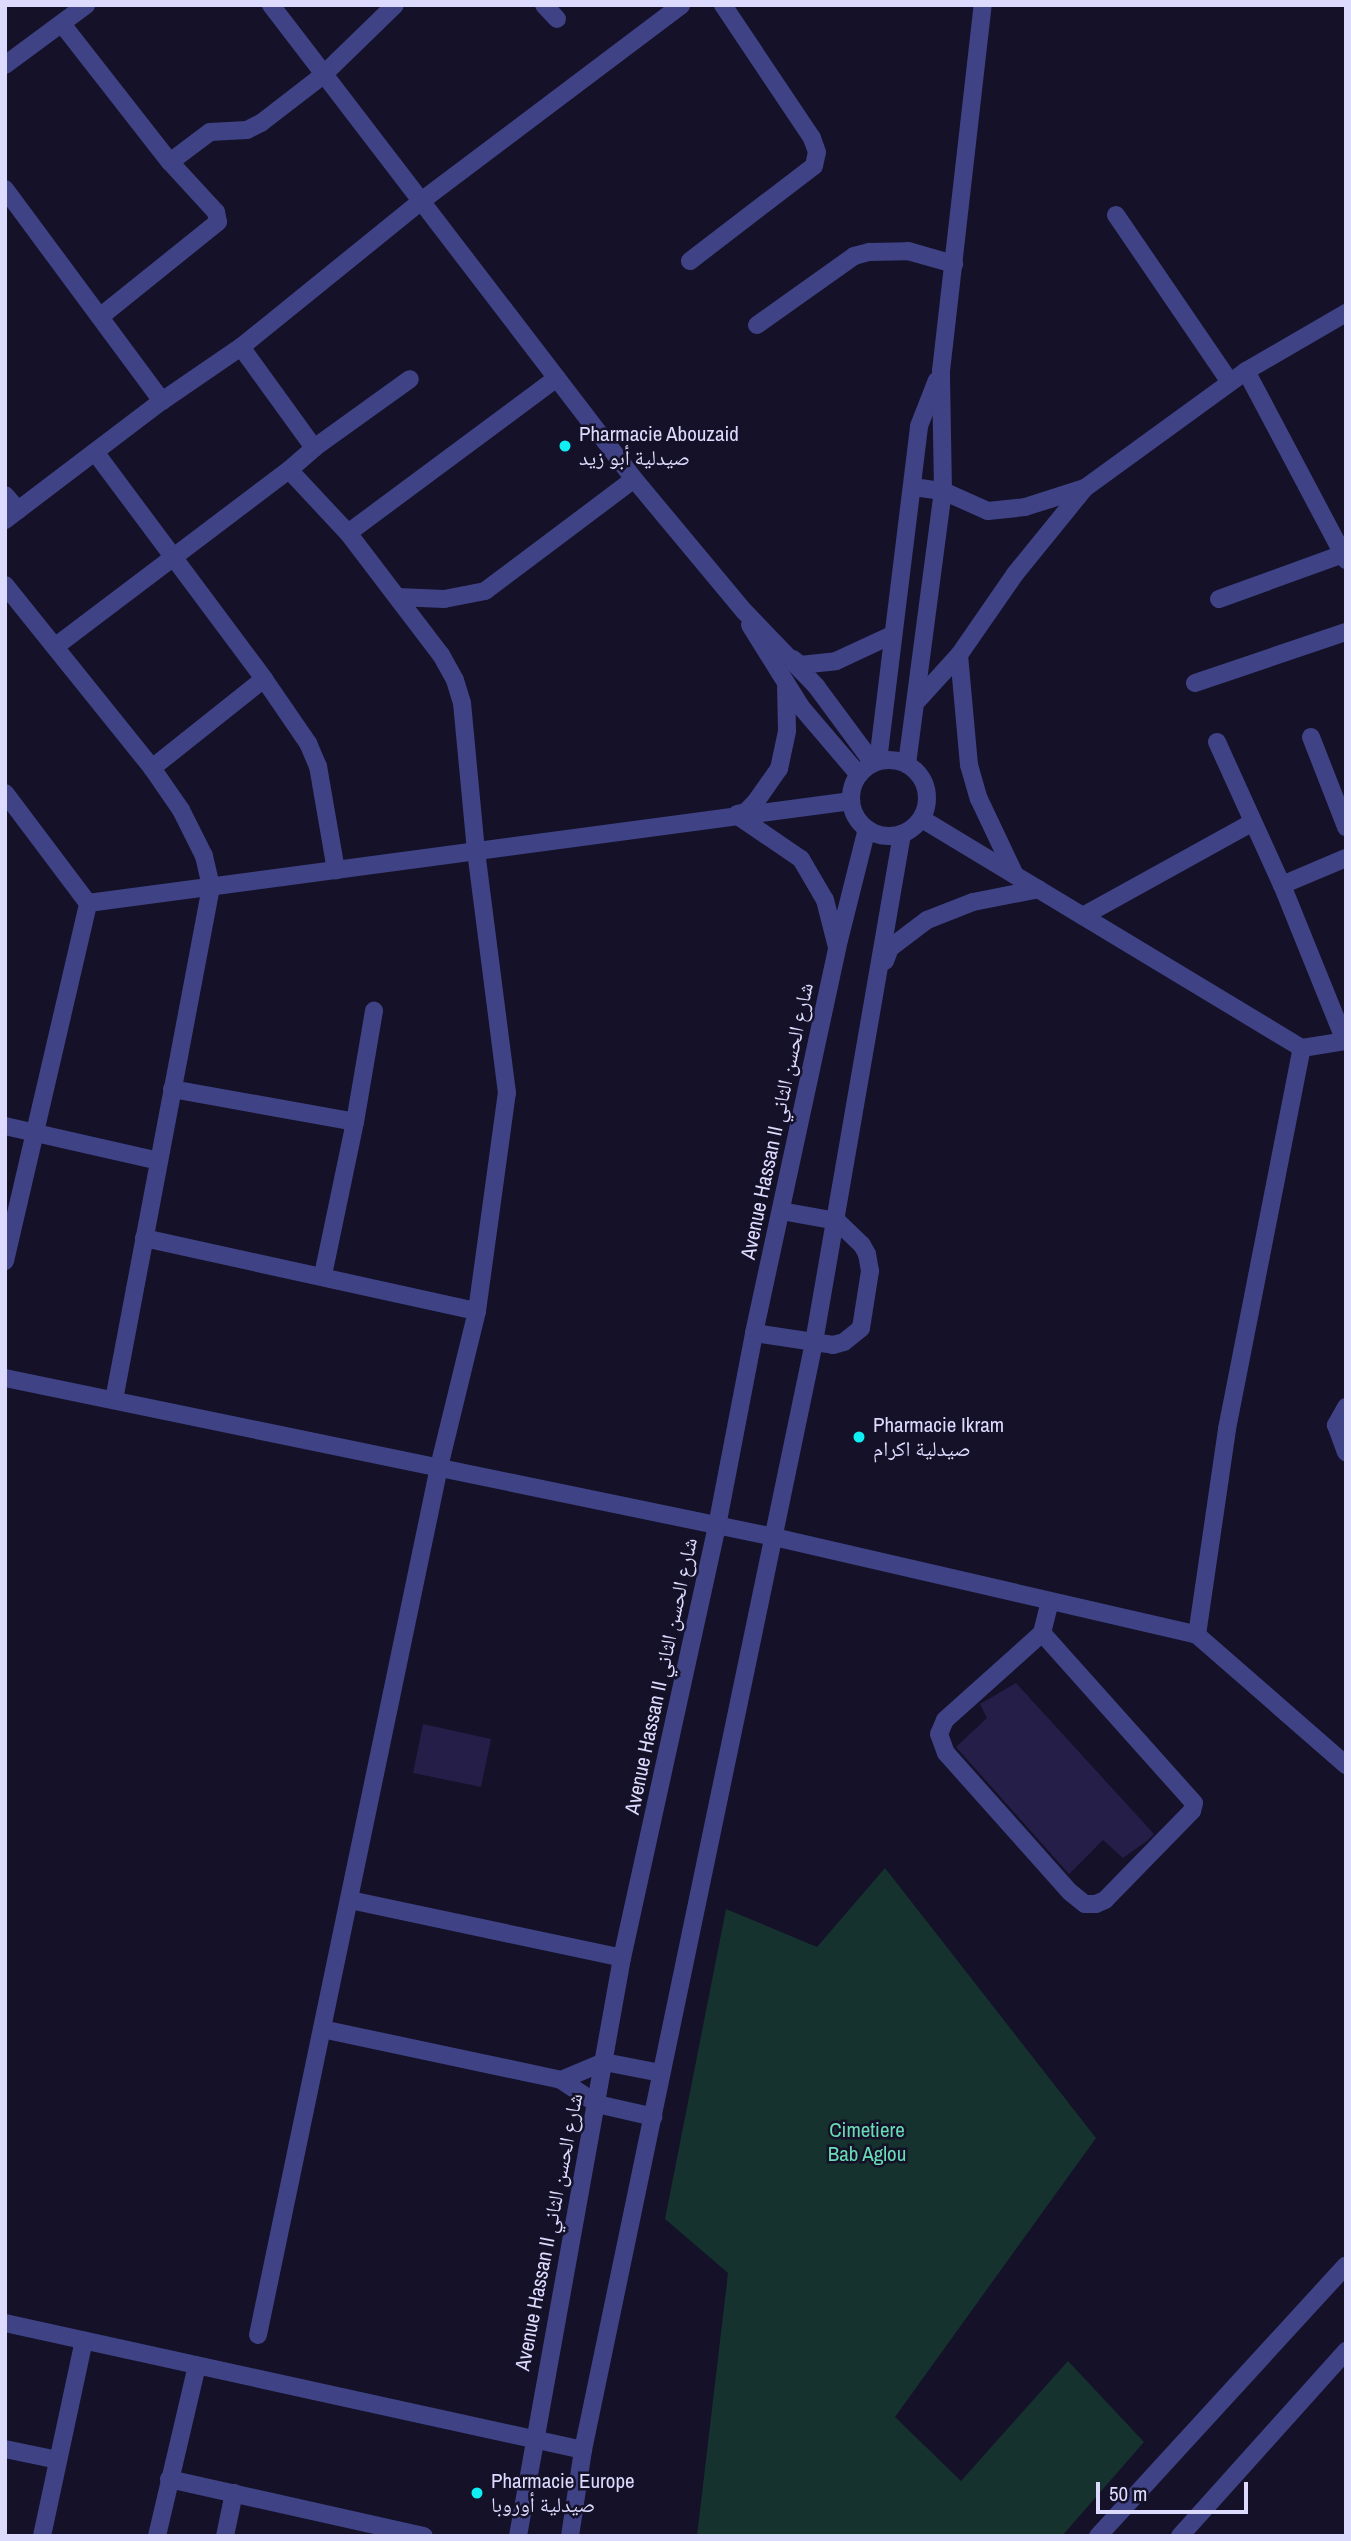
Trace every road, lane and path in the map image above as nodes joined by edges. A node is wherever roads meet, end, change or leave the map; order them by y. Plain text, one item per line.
1 (86, 5) edge
2 (271, 5) edge
3 (395, 5) edge
4 (544, 5) edge
5 (681, 5) edge
6 (723, 5) edge
7 (983, 5) edge
8 (557, 19) dead end
9 (62, 24) junction
10 (5, 65) edge
11 (323, 75) junction
12 (170, 162) junction
13 (5, 189) edge
14 (420, 202) junction
15 (1116, 215) dead end
16 (690, 261) dead end
17 (954, 264) junction
18 (1346, 313) edge
19 (100, 317) junction
20 (757, 325) dead end
21 (241, 347) junction
22 (941, 371) junction
23 (1246, 371) junction
24 (557, 378) junction
25 (410, 379) dead end
26 (1230, 383) junction
27 (162, 401) junction
28 (314, 448) junction
29 (95, 452) junction
30 (289, 470) junction
31 (634, 479) junction
32 (913, 487) junction
33 (1084, 488) junction
34 (943, 491) junction
35 (5, 495) edge
36 (12, 515) edge
37 (348, 533) junction
38 (174, 557) junction
39 (1344, 557) edge
40 (5, 585) edge
41 (398, 597) junction
42 (1219, 599) dead end
43 (745, 612) junction
44 (1346, 632) edge
45 (892, 635) junction
46 (56, 646) junction
47 (788, 654) junction
48 (959, 655) junction
49 (264, 679) junction
50 (786, 683) junction
51 (1195, 683) dead end
52 (918, 700) junction
53 (1311, 737) dead end
54 (1217, 742) dead end
55 (876, 762) junction
56 (907, 764) junction
57 (152, 768) junction
58 (859, 775) junction
59 (5, 793) edge
60 (851, 801) junction
61 (732, 817) junction
62 (922, 819) junction
63 (1253, 822) junction
64 (1346, 827) edge
65 (867, 829) junction
66 (902, 834) junction
67 (476, 852) junction
68 (1346, 858) edge
69 (336, 870) junction
70 (1015, 875) junction
71 (1282, 885) junction
72 (211, 887) junction
73 (1038, 889) junction
74 (88, 903) junction
75 (1083, 916) junction
76 (837, 948) junction
77 (881, 971) junction
78 (374, 1011) dead end
79 (1345, 1041) edge
80 (1302, 1048) junction
81 (172, 1089) junction
82 (355, 1122) junction
83 (5, 1126) edge
84 (35, 1133) junction
85 (159, 1161) junction
86 (781, 1211) junction
87 (837, 1221) junction
88 (144, 1238) junction
89 (5, 1261) edge
90 (323, 1275) junction
91 (477, 1311) junction
92 (754, 1333) junction
93 (814, 1342) junction
94 (5, 1378) edge
95 (114, 1400) junction
96 (1346, 1407) edge
97 (1346, 1452) edge
98 (439, 1467) junction
99 (718, 1526) junction
100 (774, 1537) junction
101 (1050, 1602) junction
102 (1042, 1633) junction
103 (1198, 1635) junction
104 (1346, 1765) edge
105 (350, 1900) junction
106 (622, 1958) junction
107 (322, 2029) junction
108 (604, 2062) junction
109 (661, 2073) junction
110 (561, 2080) junction
111 (597, 2104) junction
112 (654, 2117) junction
113 (1346, 2265) edge
114 (5, 2323) edge
115 (258, 2335) dead end
116 (85, 2340) junction
117 (1346, 2351) edge
118 (197, 2366) junction
119 (533, 2439) junction
120 (5, 2449) edge
121 (583, 2450) junction
122 (58, 2460) junction
123 (169, 2479) junction
124 (234, 2493) junction
125 (372, 2530) edge
126 (42, 2536) edge
127 (157, 2536) edge
128 (225, 2536) edge
129 (424, 2536) edge
130 (518, 2536) edge
131 (570, 2536) edge
132 (1098, 2536) edge
133 (1180, 2536) edge

1 - 9 street
2 - 11 street
3 - 11 street
4 - 8 street
5 - 14 street
6 - 16 street
7 - 17 street
9 - 10 street
9 - 12 street
11 - 12 street
11 - 14 street
12 - 19 street
13 - 19 street
14 - 21 street
14 - 24 street
15 - 26 street
17 - 20 street
17 - 22 street
18 - 23 street
19 - 27 street
21 - 27 street
21 - 28 street
22 - 32 street
22 - 34 street
23 - 26 street
23 - 39 street
24 - 31 street
24 - 37 street
25 - 28 street
26 - 33 street
27 - 29 street
28 - 30 street
29 - 36 street
29 - 38 street
30 - 37 street
30 - 38 street
31 - 41 street
31 - 43 street
32 - 34 street
32 - 45 street
33 - 34 street
33 - 48 street
34 - 52 street
35 - 36 street
37 - 41 street
38 - 46 street
38 - 49 street
39 - 42 street
40 - 46 street
41 - 67 street
43 - 47 street
43 - 50 street
44 - 51 street
45 - 47 street
45 - 55 street
46 - 57 street
47 - 55 street
48 - 52 street
48 - 70 street
49 - 57 street
49 - 69 street
50 - 58 street
50 - 61 street
52 - 56 street
53 - 64 street
54 - 63 street
55 - 56 street
55 - 58 street
56 - 62 street
57 - 72 street
58 - 60 street
59 - 74 street
60 - 61 street
60 - 65 street
61 - 67 street
61 - 76 street
62 - 66 street
62 - 70 street
63 - 71 street
63 - 75 street
65 - 66 street
65 - 76 street, Avenue Hassan II شارع الحسن الثاني
66 - 77 street
67 - 69 street
67 - 91 street
68 - 71 street
69 - 72 street
70 - 73 street
71 - 79 street
72 - 74 street
72 - 81 street
73 - 75 street
73 - 77 street
74 - 84 street
75 - 80 street
76 - 86 street, Avenue Hassan II شارع الحسن الثاني
77 - 87 street
78 - 82 street
79 - 80 street
80 - 103 street
81 - 82 street
81 - 85 street
82 - 90 street
83 - 84 street
84 - 85 street
84 - 89 street
85 - 88 street
86 - 87 street
86 - 92 street, Avenue Hassan II شارع الحسن الثاني
87 - 93 street
87 - 93 street
88 - 90 street
88 - 95 street
90 - 91 street
91 - 98 street
92 - 93 street
92 - 99 street, Avenue Hassan II شارع الحسن الثاني
93 - 100 street
94 - 95 street
95 - 98 street
96 - 97 street
98 - 99 street
98 - 105 street
99 - 100 street
99 - 106 street, Avenue Hassan II شارع الحسن الثاني
100 - 101 street
100 - 109 street
101 - 102 street
101 - 103 street
102 - 102 street
103 - 104 street
105 - 106 street
105 - 107 street
106 - 108 street, Avenue Hassan II شارع الحسن الثاني
107 - 110 street
107 - 115 street
108 - 109 street
108 - 110 street
108 - 111 street, Avenue Hassan II شارع الحسن الثاني
109 - 112 street
110 - 111 street
111 - 112 street
111 - 119 street, Avenue Hassan II شارع الحسن الثاني
112 - 121 street
113 - 132 street
114 - 116 street
116 - 118 street
116 - 122 street
117 - 133 street
118 - 119 street
118 - 123 street
119 - 121 street
119 - 130 street, Avenue Hassan II شارع الحسن الثاني
120 - 122 street
121 - 131 street
122 - 126 street
123 - 124 street
123 - 127 street
124 - 125 street
124 - 128 street
125 - 129 street

